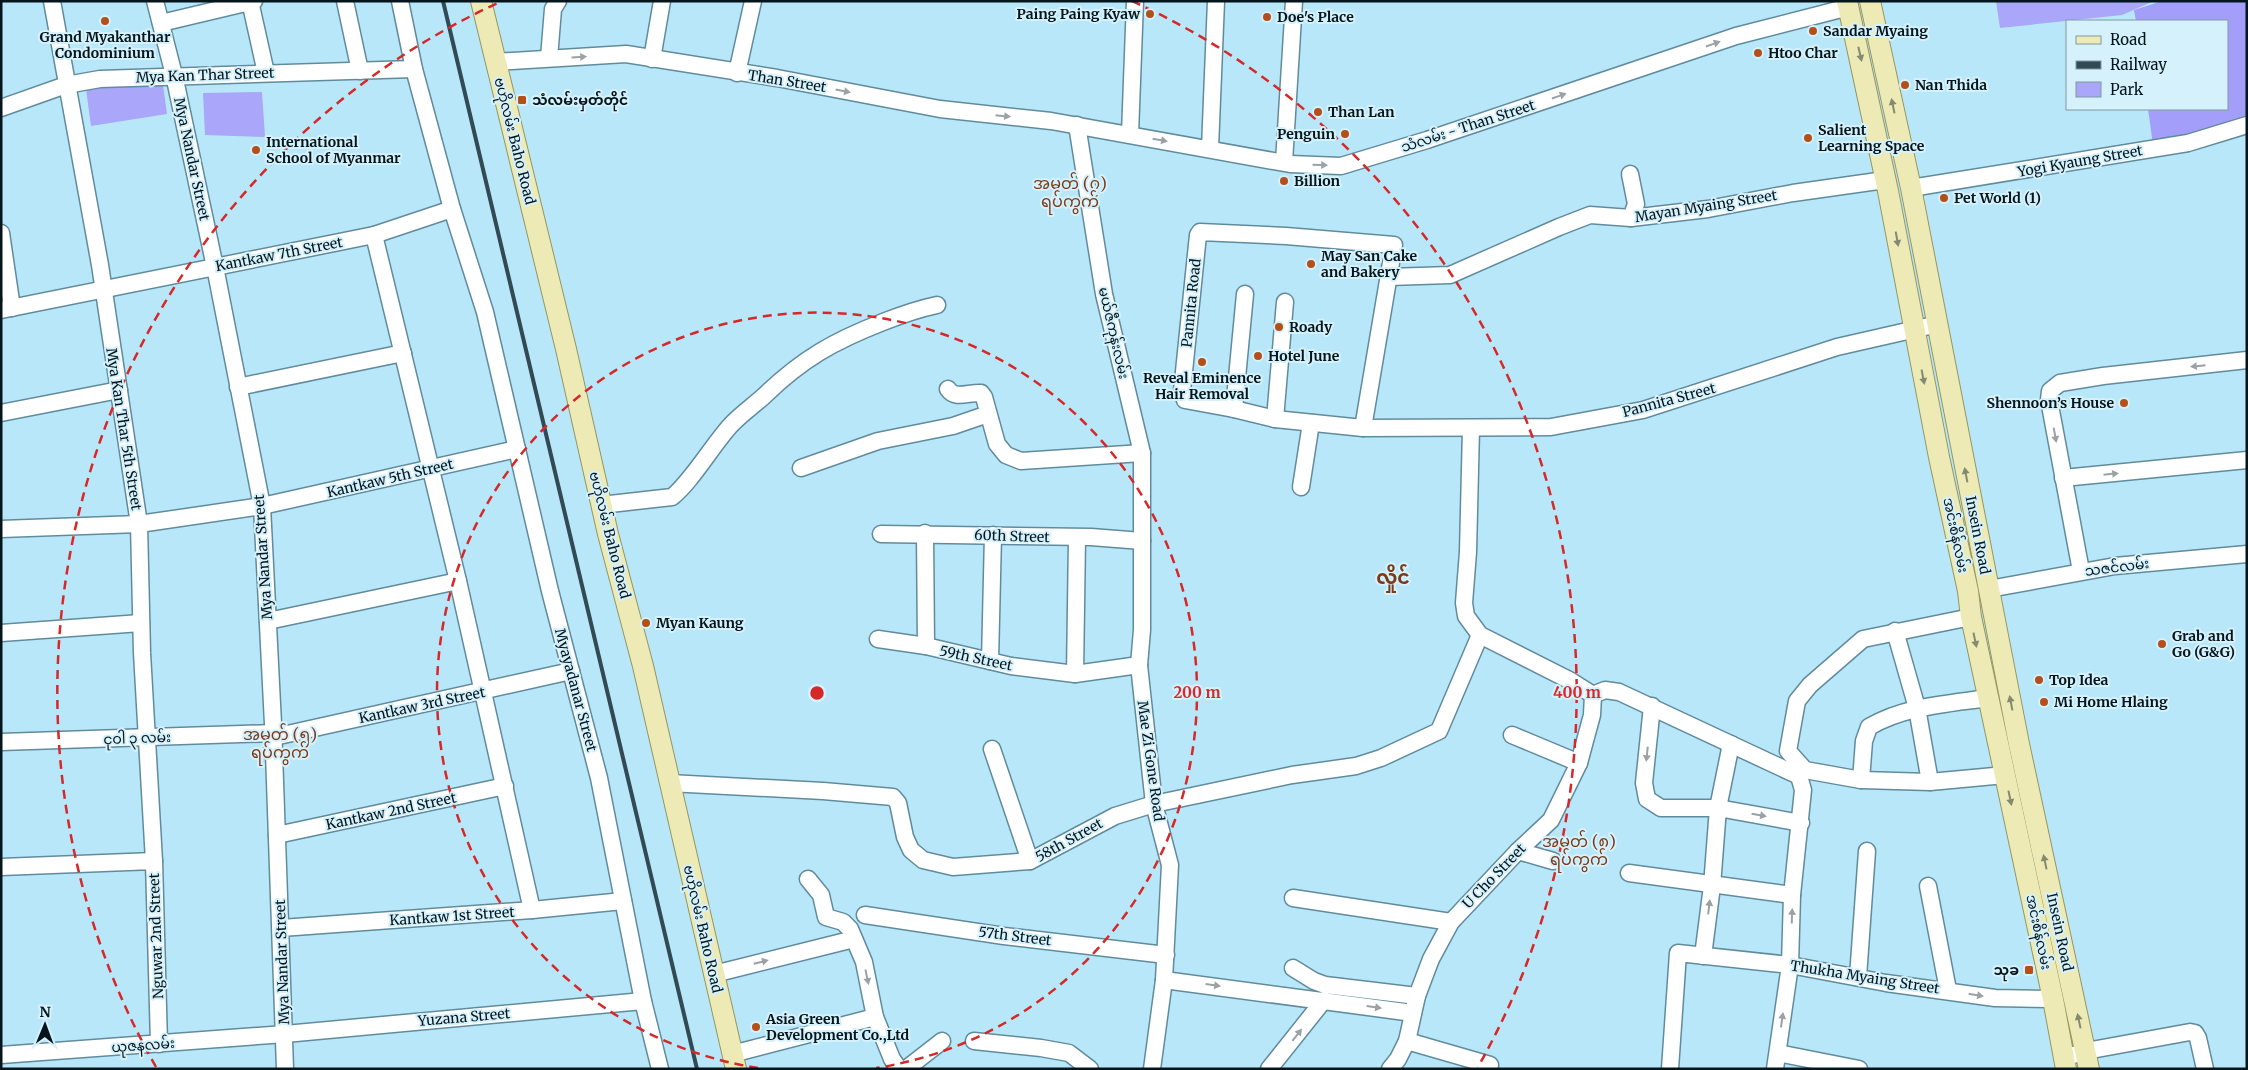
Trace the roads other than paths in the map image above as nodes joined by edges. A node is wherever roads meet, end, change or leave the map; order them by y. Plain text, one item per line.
1 (52, 1) edge
2 (155, 1) edge
3 (345, 1) edge
4 (400, 1) edge
5 (481, 1) edge
6 (558, 1) edge
7 (662, 1) edge
8 (753, 1) edge
9 (1135, 1) edge
10 (1216, 1) edge
11 (1294, 1) edge
12 (251, 2) edge
13 (1872, 6) edge
14 (1849, 8) edge
15 (161, 23) junction
16 (549, 58) junction
17 (652, 59) junction
18 (495, 62) junction
19 (414, 69) junction
20 (360, 70) junction
21 (266, 73) junction
22 (737, 73) junction
23 (174, 75) junction
24 (66, 85) junction
25 (1, 108) edge
26 (2247, 124) edge
27 (1077, 125) junction
28 (1130, 134) junction
29 (1210, 148) junction
30 (1284, 162) junction
31 (1630, 174) dead end
32 (1886, 186) junction
33 (1911, 188) junction
34 (452, 209) junction
35 (1631, 218) junction
36 (1, 233) edge
37 (374, 235) junction
38 (215, 267) junction
39 (1389, 277) junction
40 (103, 289) junction
41 (1245, 294) dead end
42 (1285, 302) dead end
43 (937, 305) dead end
44 (7, 309) edge
45 (1938, 324) junction
46 (1914, 330) junction
47 (403, 353) junction
48 (2247, 360) edge
49 (238, 387) junction
50 (948, 389) dead end
51 (119, 390) junction
52 (1234, 409) junction
53 (1, 413) edge
54 (988, 414) junction
55 (1275, 419) junction
56 (1312, 423) junction
57 (1363, 428) junction
58 (1472, 428) junction
59 (517, 449) junction
60 (1962, 453) junction
61 (1142, 454) junction
62 (1939, 457) junction
63 (2247, 460) edge
64 (801, 468) dead end
65 (431, 469) junction
66 (2063, 478) junction
67 (1302, 487) dead end
68 (601, 505) junction
69 (262, 506) junction
70 (139, 524) junction
71 (1, 529) edge
72 (924, 533) junction
73 (881, 534) dead end
74 (993, 535) junction
75 (1077, 538) junction
76 (1142, 541) junction
77 (2247, 554) edge
78 (2081, 571) junction
79 (458, 581) junction
80 (1989, 589) junction
81 (1968, 591) junction
82 (1970, 616) junction
83 (268, 621) junction
84 (141, 623) junction
85 (1895, 631) junction
86 (1, 633) edge
87 (1480, 635) junction
88 (878, 639) dead end
89 (926, 646) junction
90 (990, 661) junction
91 (1139, 665) junction
92 (571, 671) junction
93 (1075, 674) junction
94 (482, 692) junction
95 (1593, 695) junction
96 (1988, 698) junction
97 (1652, 706) junction
98 (1918, 708) junction
99 (274, 735) junction
100 (1512, 735) dead end
101 (147, 738) junction
102 (1, 742) edge
103 (1731, 744) junction
104 (992, 749) dead end
105 (1578, 763) junction
106 (2005, 775) junction
107 (1861, 780) junction
108 (1930, 782) junction
109 (670, 783) junction
110 (506, 786) junction
111 (1154, 804) junction
112 (1718, 808) junction
113 (1801, 822) junction
114 (278, 836) junction
115 (1518, 851) junction
116 (1867, 851) dead end
117 (154, 861) junction
118 (1553, 861) dead end
119 (1030, 862) junction
120 (1, 867) edge
121 (1629, 873) dead end
122 (808, 879) dead end
123 (1712, 886) junction
124 (1928, 886) dead end
125 (1792, 895) junction
126 (1293, 898) dead end
127 (624, 901) junction
128 (532, 910) junction
129 (865, 915) dead end
130 (1451, 922) junction
131 (281, 928) junction
132 (854, 939) junction
133 (1166, 954) junction
134 (1703, 956) junction
135 (1790, 965) junction
136 (1293, 968) dead end
137 (714, 974) junction
138 (1858, 977) junction
139 (1164, 980) junction
140 (1948, 990) junction
141 (1417, 996) junction
142 (2054, 999) junction
143 (643, 1000) junction
144 (1324, 1000) junction
145 (1413, 1013) junction
146 (875, 1017) junction
147 (285, 1034) junction
148 (942, 1041) dead end
149 (974, 1041) dead end
150 (1407, 1042) junction
151 (159, 1044) junction
152 (1, 1055) edge
153 (2088, 1060) edge
154 (734, 1061) edge
155 (1777, 1061) edge
156 (2065, 1063) edge
157 (1490, 1065) dead end
158 (285, 1069) edge
159 (660, 1069) edge
160 (899, 1069) edge
161 (906, 1069) edge
162 (1090, 1069) edge
163 (1152, 1069) edge
164 (1269, 1069) edge
165 (1390, 1069) edge
166 (1670, 1069) edge
167 (1859, 1069) edge
168 (2205, 1069) edge

1 - 24 street, Mya Kan Thar 5th Street
2 - 15 street, Mya Nandar Street
3 - 20 street
4 - 19 street, Myayadanar Street
5 - 18 main road, ဗဟိုလမ်း Baho Road
6 - 16 street
7 - 17 street
8 - 22 street
9 - 28 street
10 - 29 street
11 - 30 street
12 - 15 street
12 - 21 street
13 - 14 main road
33 -> 13 main road, Insein Road
30 -> 14 street, သံလမ်း - Than Street
14 -> 32 main road, အင်းစိန်လမ်း
15 - 23 street, Mya Nandar Street
16 -> 17 street, Than Street
16 - 18 street, Than Street
17 - 22 street, Than Street
18 - 68 main road, ဗဟိုလမ်း Baho Road
19 - 20 street, Mya Kan Thar Street
19 - 34 street, Myayadanar Street
20 - 21 street, Mya Kan Thar Street
21 - 23 street, Mya Kan Thar Street
22 -> 27 street, Than Street
23 - 24 street, Mya Kan Thar Street
23 - 38 street, Mya Nandar Street
24 - 25 street, Mya Kan Thar Street
24 - 40 street, Mya Kan Thar 5th Street
26 - 33 street, Yogi Kyaung Street
27 - 28 street, သံလမ်း - Than Street
27 - 61 street, မယ်ဇီကုန်းလမ်း
28 -> 29 street, သံလမ်း - Than Street
29 - 30 street, သံလမ်း - Than Street
31 - 35 street
32 - 33 main road
32 - 35 street, Mayan Myaing Street
32 -> 46 main road, အင်းစိန်လမ်း
33 - 45 main road, Insein Road
34 - 37 street, Kantkaw 7th Street
34 - 59 street, Myayadanar Street
35 - 39 street, Mayan Myaing Street
36 - 44 street
37 - 38 street, Kantkaw 7th Street
37 - 47 street
38 - 40 street, Kantkaw 7th Street
38 - 49 street, Mya Nandar Street
39 - 52 street, Pannita Road
39 - 57 street
40 - 44 street, Kantkaw 7th Street
40 - 51 street, Mya Kan Thar 5th Street
41 - 52 street
42 - 55 street
43 - 68 street
45 - 46 street, Pannita Street
45 - 60 main road, Insein Road
46 - 58 street, Pannita Street
46 -> 62 main road, အင်းစိန်လမ်း
47 - 49 street
47 - 65 street
48 -> 66 street
49 - 69 street, Mya Nandar Street
50 - 54 street
51 - 53 street
51 - 70 street, Mya Kan Thar 5th Street
52 - 55 street, Pannita Street
54 - 61 street
54 - 64 street
55 - 56 street, Pannita Street
56 - 57 street, Pannita Street
56 - 67 street
57 - 58 street, Pannita Street
58 - 87 street
59 - 65 street, Kantkaw 5th Street
59 - 92 street, Myayadanar Street
60 - 62 main road
80 -> 60 main road, Insein Road
61 - 76 street, မယ်ဇီကုန်းလမ်း
62 - 81 main road, အင်းစိန်လမ်း
66 -> 63 street
65 - 69 street, Kantkaw 5th Street
65 - 79 street
66 - 78 street
68 - 109 main road, ဗဟိုလမ်း Baho Road
69 - 70 street, Kantkaw 5th Street
69 - 83 street, Mya Nandar Street
70 - 71 street, Kantkaw 5th Street
70 - 84 street, Mya Kan Thar 5th Street
72 - 73 street, 60th Street
72 - 74 street, 60th Street
72 - 89 street
74 - 75 street, 60th Street
74 - 90 street
75 - 76 street, 60th Street
75 - 93 street
76 - 91 street, Mae Zi Gone Road
77 - 78 street, သဇင်လမ်း
78 - 80 street, သဇင်လမ်း
79 - 83 street
79 - 94 street
80 - 81 main road
153 -> 80 main road, Insein Road
81 - 82 main road, အင်းစိန်လမ်း
82 - 85 street
82 -> 96 main road, အင်းစိန်လမ်း
83 - 99 street, Mya Nandar Street
84 - 86 street
84 - 101 street, Mya Kan Thar 5th Street
85 - 98 street
85 - 107 street
87 - 95 street
87 - 111 street, 58th Street
88 - 89 street, 59th Street
89 - 90 street, 59th Street
90 - 93 street, 59th Street
91 - 93 street, 59th Street
91 - 111 street, Mae Zi Gone Road
92 - 94 street, Kantkaw 3rd Street
92 - 127 street, Myayadanar Street
94 - 99 street, Kantkaw 3rd Street
94 - 110 street
95 - 97 street
95 - 105 street, U Cho Street
96 - 98 street
96 - 106 main road, အင်းစိန်လမ်း
97 - 103 street
97 -> 112 street
98 - 107 street
98 - 108 street
99 - 101 street, ငုဝါ ၃ လမ်း
99 - 114 street, Mya Nandar Street
100 - 105 street
101 - 102 street, ငုဝါ ၃ လမ်း
101 - 117 street, Mya Kan Thar 5th Street
103 - 112 street
103 - 113 street
104 - 119 street
105 - 115 street, U Cho Street
106 - 108 street
106 -> 142 main road, အင်းစိန်လမ်း
107 - 108 street
109 - 119 street, 58th Street
109 - 137 main road, ဗဟိုလမ်း Baho Road
110 - 114 street, Kantkaw 2nd Street
110 - 128 street
111 - 119 street, 58th Street
111 - 133 street, Mae Zi Gone Road
112 -> 113 street
112 - 123 street
113 - 125 street
114 - 131 street, Mya Nandar Street
115 - 118 street
115 - 130 street, U Cho Street
116 - 138 street
117 - 120 street, Nguwar 2nd Street
117 - 151 street, Nguwar 2nd Street
121 - 123 street
122 - 132 street
123 - 125 street
134 -> 123 street
124 - 140 street
135 -> 125 street
126 - 130 street
127 - 128 street, Kantkaw 1st Street
127 - 143 street, Myayadanar Street
128 - 131 street, Kantkaw 1st Street
129 - 133 street, 57th Street
130 - 141 street, U Cho Street
131 - 147 street, Mya Nandar Street
137 -> 132 street
132 -> 146 street
133 - 139 street, Mae Zi Gone Road
134 - 135 street, Thukha Myaing Street
134 - 166 street, Thukha Myaing Street
135 - 138 street, Thukha Myaing Street
155 -> 135 street
136 - 141 street
137 - 154 main road, ဗဟိုလမ်း Baho Road
138 - 140 street, Thukha Myaing Street
139 -> 144 street
139 - 163 street, Mae Zi Gone Road
140 -> 142 street, Thukha Myaing Street
141 - 145 street, U Cho Street
142 - 156 main road, အင်းစိန်လမ်း
143 - 147 street, Yuzana Street
143 - 159 street, Myayadanar Street
144 -> 145 street
164 -> 144 street
145 - 150 street, U Cho Street
146 - 154 street
146 - 160 street
147 - 151 street, ယုဇနလမ်း
147 - 158 street, Mya Nandar Street
148 - 161 street
149 - 162 street
150 - 157 street
150 - 165 street, U Cho Street
151 - 152 street, ယုဇနလမ်း
153 - 156 street
153 - 168 street
155 - 167 street

